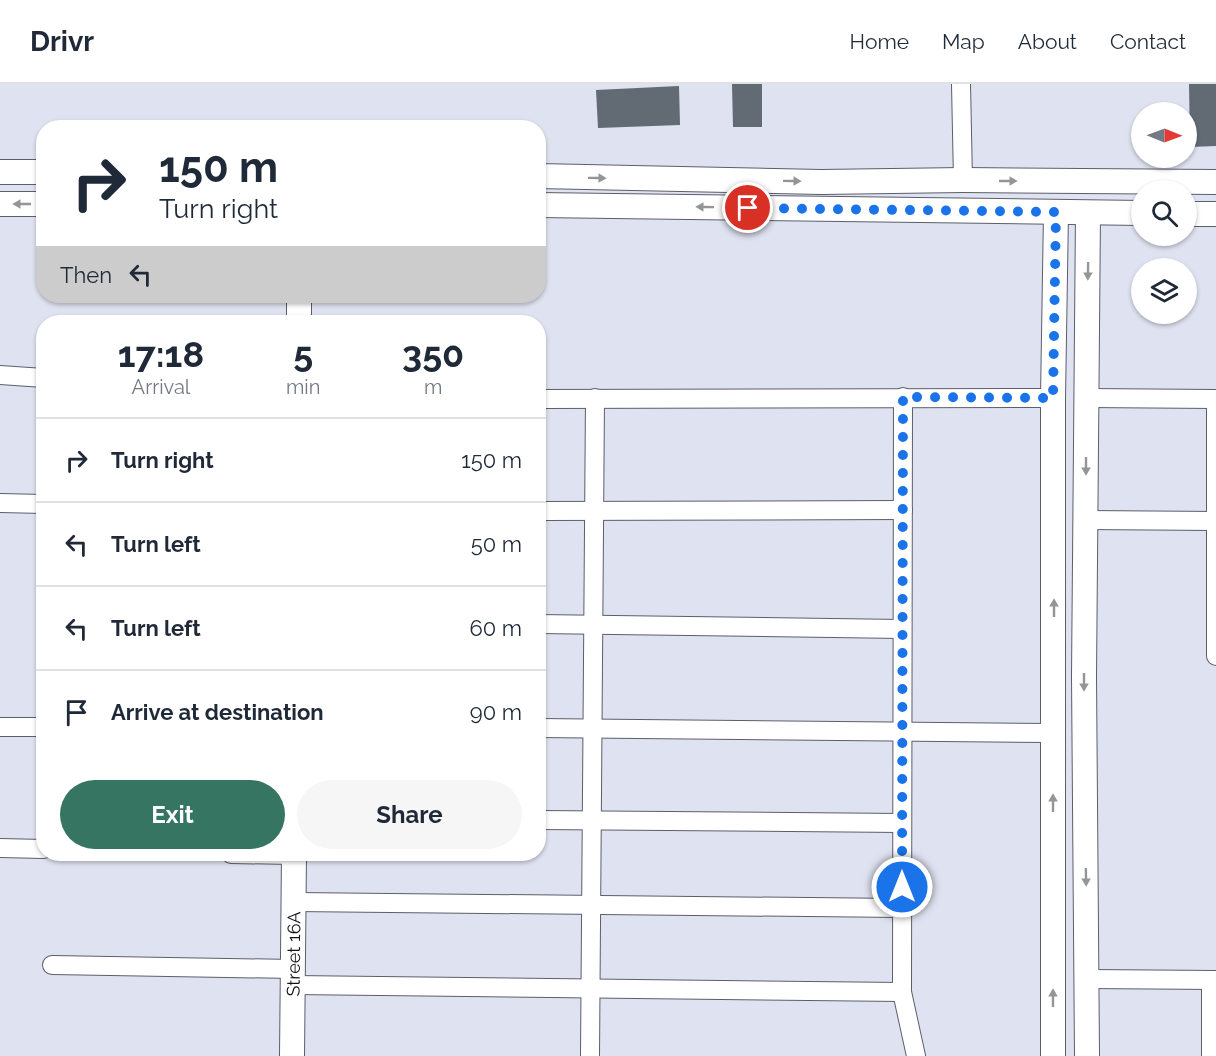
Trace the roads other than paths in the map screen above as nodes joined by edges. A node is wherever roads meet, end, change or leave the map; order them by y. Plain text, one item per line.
1 (961, 84) edge
2 (0, 172) edge
3 (36, 172) edge
4 (546, 177) edge
5 (963, 180) junction
6 (821, 182) junction
7 (1216, 182) edge
8 (0, 204) edge
9 (36, 204) edge
10 (546, 205) edge
11 (818, 209) junction
12 (1056, 212) junction
13 (1088, 213) junction
14 (1131, 213) edge
15 (1197, 214) edge
16 (1216, 214) edge
17 (0, 375) edge
18 (36, 377) edge
19 (903, 397) junction
20 (595, 398) junction
21 (1053, 398) junction
22 (1086, 398) junction
23 (546, 399) edge
24 (1216, 399) edge
25 (0, 502) edge
26 (36, 504) edge
27 (903, 510) junction
28 (546, 511) edge
29 (594, 511) junction
30 (1086, 520) junction
31 (1216, 521) edge
32 (546, 624) edge
33 (593, 624) junction
34 (902, 629) junction
35 (1216, 631) edge
36 (1216, 656) edge
37 (0, 727) edge
38 (36, 727) edge
39 (546, 728) edge
40 (592, 729) junction
41 (902, 730) junction
42 (1053, 733) junction
43 (546, 820) edge
44 (591, 821) junction
45 (902, 824) junction
46 (0, 848) edge
47 (36, 849) edge
48 (294, 861) edge
49 (294, 902) junction
50 (591, 905) junction
51 (902, 908) junction
52 (52, 965) dead end
53 (293, 977) junction
54 (1087, 979) junction
55 (1213, 980) edge
56 (590, 988) junction
57 (902, 992) junction
58 (292, 1056) edge
59 (590, 1056) edge
60 (916, 1056) edge
61 (1053, 1056) edge
62 (1087, 1056) edge
63 (1210, 1056) edge

1 - 5 street
2 - 3 street
4 -> 6 street
5 - 6 street
5 -> 7 street
6 - 11 street
9 -> 8 street
11 -> 10 street
11 - 12 street
12 - 13 street
12 - 21 street
13 - 14 street
13 -> 22 street
15 - 16 street
17 - 18 street
19 - 20 street
19 - 21 street
19 - 27 street
20 - 23 street
20 - 29 street
42 -> 21 street
22 - 24 street
22 -> 30 street
24 - 31 street
25 - 26 street
27 - 29 street
27 - 34 street
28 - 29 street
29 - 33 street
30 - 31 street
30 -> 54 street
31 - 35 street
32 - 33 street
33 - 34 street
33 - 40 street
34 - 41 street
35 - 36 street
37 - 38 street
39 - 40 street
40 - 41 street
40 - 44 street
41 - 42 street
41 - 45 street
61 -> 42 street
43 - 44 street
44 - 45 street
44 - 50 street
45 - 51 street
46 - 47 street
48 - 49 street, Street 16A
49 - 50 street
49 - 53 street, Street 16A
50 - 51 street
50 - 56 street
51 - 57 street
52 - 53 street
53 - 56 street
53 - 58 street, Street 16A
54 - 55 street
54 - 62 street
55 - 63 street
56 - 57 street
56 - 59 street
57 - 60 street

